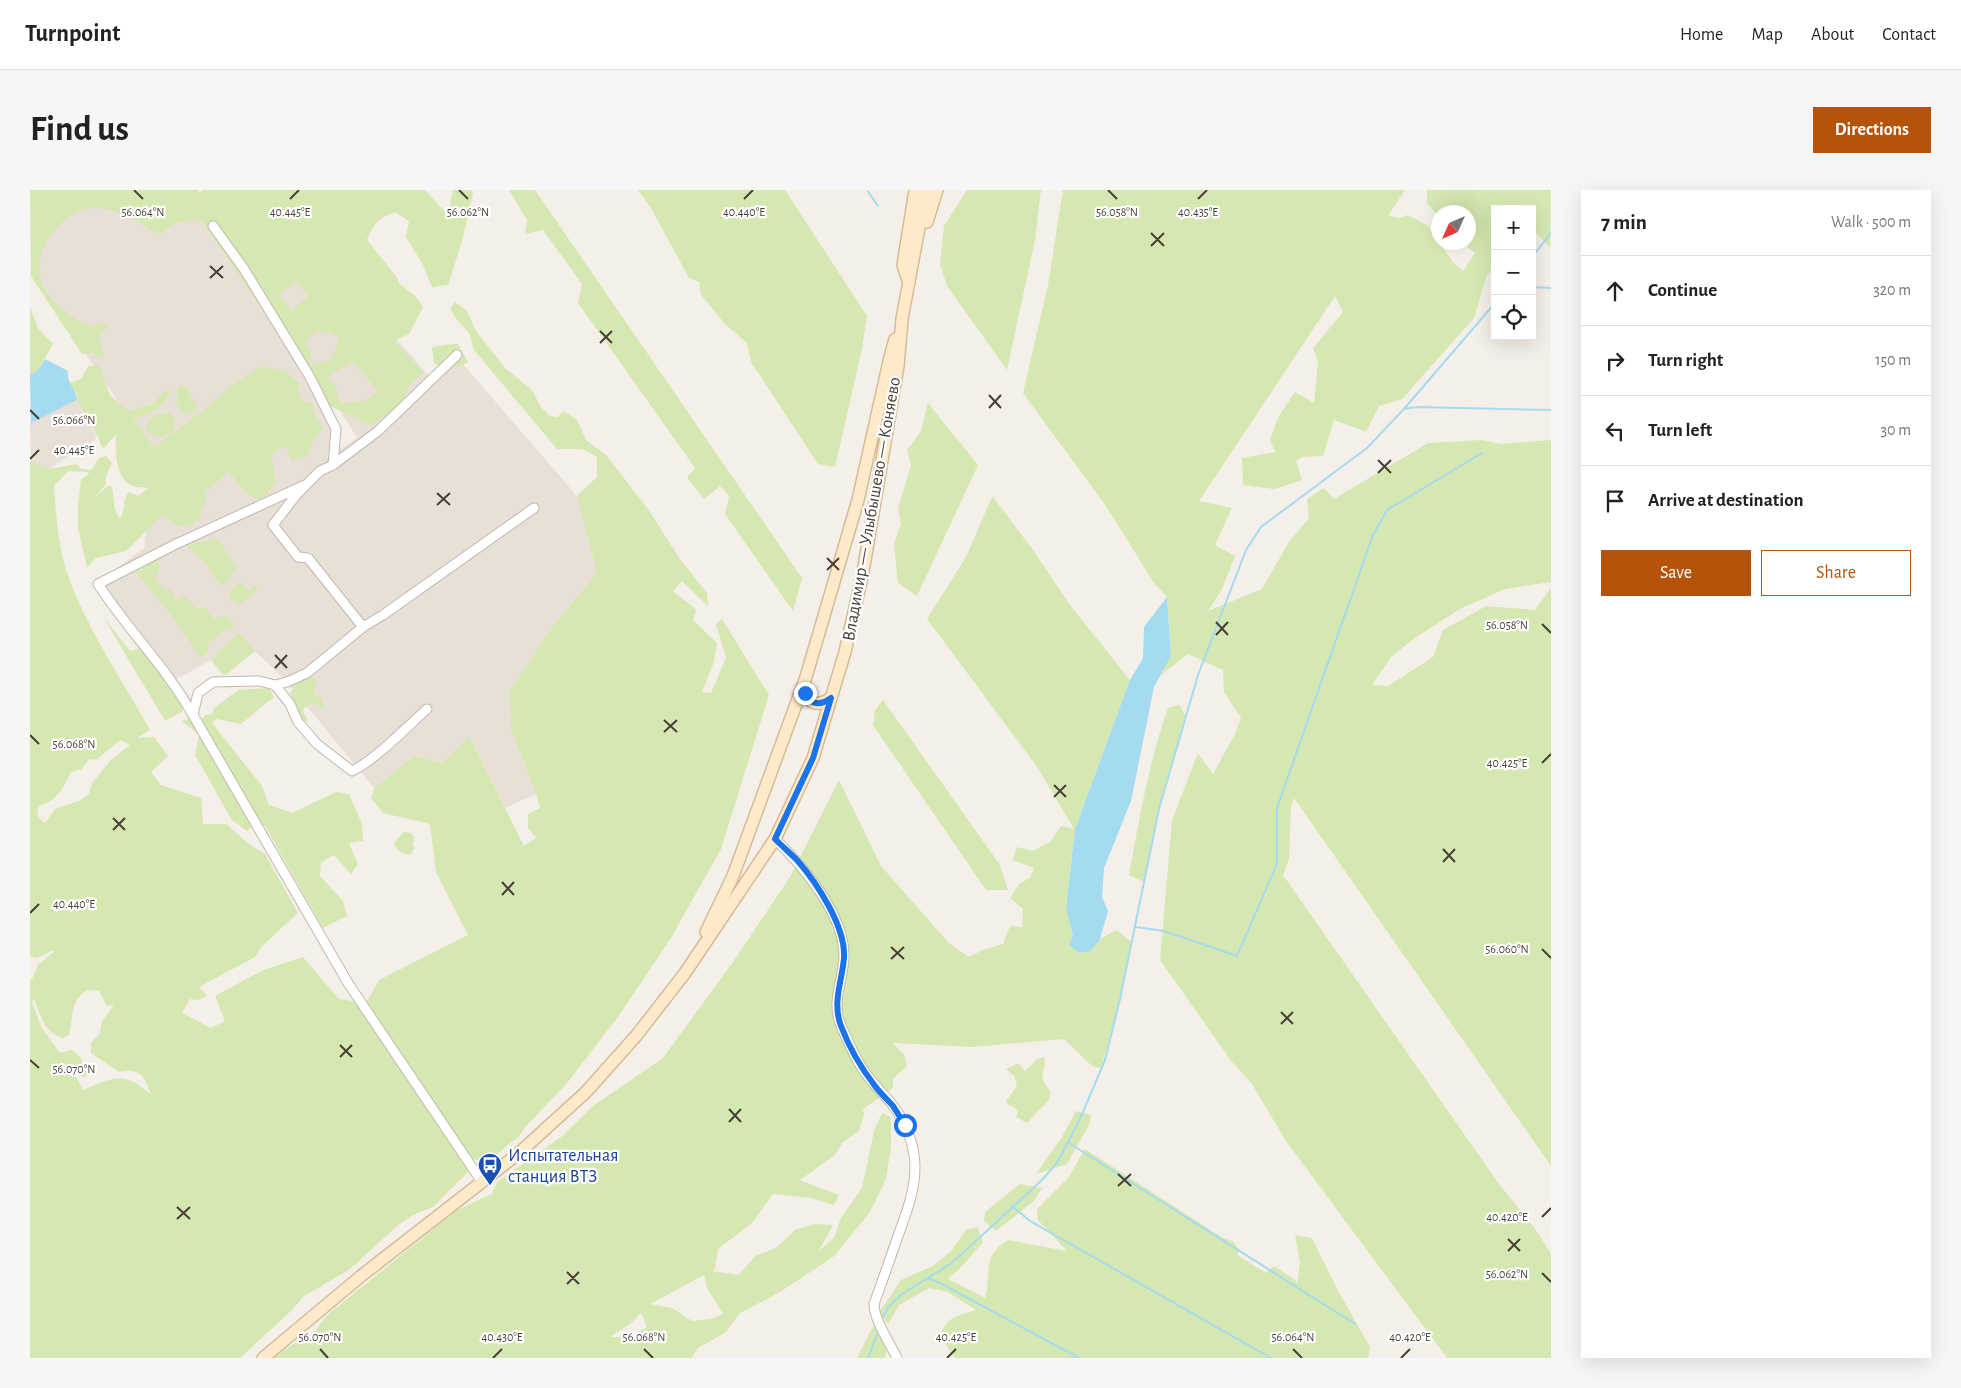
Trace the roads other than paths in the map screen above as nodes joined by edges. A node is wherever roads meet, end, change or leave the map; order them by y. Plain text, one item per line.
1 (915, 190) edge
2 (926, 190) edge
3 (937, 190) edge
4 (213, 226) dead end
5 (909, 284) junction
6 (902, 319) junction
7 (457, 355) dead end
8 (333, 465) junction
9 (307, 484) junction
10 (534, 508) dead end
11 (363, 627) junction
12 (806, 676) junction
13 (275, 685) junction
14 (831, 698) junction
15 (428, 709) dead end
16 (193, 715) junction
17 (775, 839) junction
18 (661, 1004) junction
19 (482, 1182) junction
20 (263, 1358) edge
21 (898, 1358) edge

1 - 5 main road
2 - 5 main road, Владимир — Улыбышево — Коняево
3 - 5 main road
4 - 8 street
5 - 6 main road, Владимир — Улыбышево — Коняево
6 - 12 main road, Владимир — Улыбышево — Коняево
6 - 14 main road, Владимир — Улыбышево — Коняево
7 - 8 street
8 - 9 street
9 - 11 street
9 - 16 street
10 - 11 street
11 - 13 street
12 - 14 main road, Владимир — Улыбышево — Коняево
12 - 18 main road, Владимир — Улыбышево — Коняево
13 - 15 street
13 - 16 street
14 - 17 main road, Владимир — Улыбышево — Коняево
16 - 19 street
17 - 18 main road, Владимир — Улыбышево — Коняево
17 - 21 street
18 - 19 main road, Владимир — Улыбышево — Коняево
19 - 20 main road, Владимир — Улыбышево — Коняево

